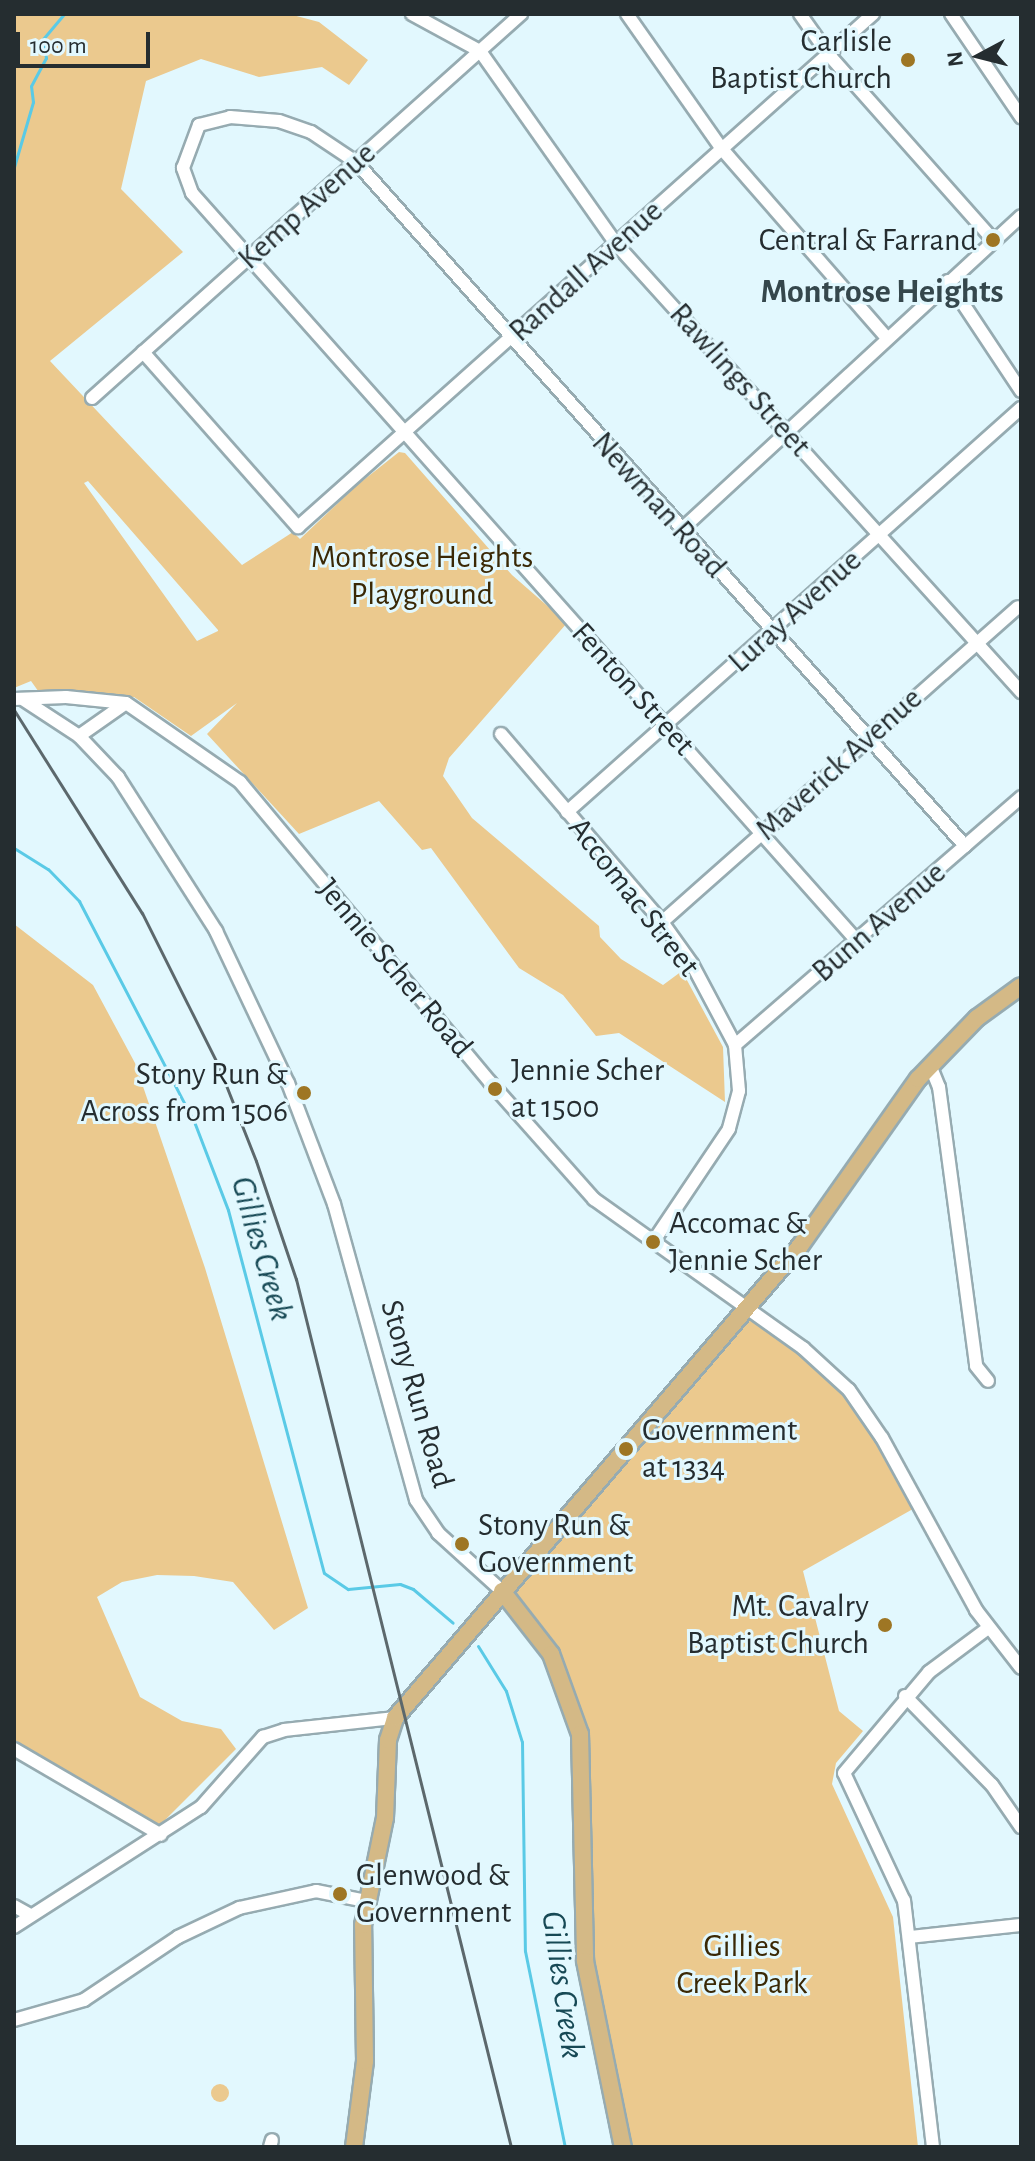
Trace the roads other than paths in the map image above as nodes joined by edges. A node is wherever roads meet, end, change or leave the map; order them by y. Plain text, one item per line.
1 (412, 14) edge
2 (521, 14) edge
3 (627, 14) edge
4 (800, 14) edge
5 (873, 14) edge
6 (951, 14) edge
7 (480, 51) junction
8 (829, 55) junction
9 (1021, 117) edge
10 (209, 119) joint
11 (722, 149) junction
12 (356, 162) junction
13 (1021, 216) edge
14 (993, 240) junction
15 (617, 245) junction
16 (249, 257) junction
17 (948, 281) junction
18 (886, 337) junction
19 (510, 339) junction
20 (143, 352) junction
21 (1021, 391) edge
22 (92, 398) dead end
23 (1021, 408) edge
24 (784, 429) junction
25 (405, 434) junction
26 (682, 529) junction
27 (880, 535) junction
28 (1018, 607) dead end
29 (772, 631) junction
30 (976, 643) junction
31 (1021, 692) edge
32 (18, 699) edge
33 (126, 703) junction
34 (666, 725) junction
35 (501, 734) dead end
36 (79, 736) junction
37 (869, 737) junction
38 (1021, 797) edge
39 (567, 812) junction
40 (762, 833) junction
41 (965, 846) junction
42 (662, 922) junction
43 (857, 941) junction
44 (1021, 986) edge
45 (735, 1045) junction
46 (930, 1065) junction
47 (653, 1242) junction
48 (746, 1310) junction
49 (988, 1381) dead end
50 (502, 1591) junction
51 (988, 1628) junction
52 (1021, 1668) edge
53 (905, 1696) junction
54 (395, 1718) junction
55 (14, 1749) edge
56 (1021, 1827) edge
57 (161, 1835) junction
58 (366, 1901) junction
59 (14, 1906) edge
60 (30, 1915) junction
61 (1021, 1925) edge
62 (14, 1927) edge
63 (910, 1937) junction
64 (14, 2020) edge
65 (354, 2147) edge
66 (623, 2147) edge
67 (933, 2147) edge

1 - 7 street
2 - 7 street, Kemp Avenue
3 - 11 street
4 - 8 street
5 - 8 street, Randall Avenue
6 - 9 street
7 - 12 street, Kemp Avenue
7 - 15 street, Rawlings Street
8 - 11 street, Randall Avenue
8 - 14 street
10 - 12 street, Newman Road
10 - 16 street, Fenton Street
11 - 15 street, Randall Avenue
11 - 18 street
12 - 16 street, Kemp Avenue
12 - 19 street, Newman Road
13 - 14 street
14 - 17 street
15 - 19 street, Randall Avenue
15 - 24 street, Rawlings Street
16 - 20 street, Kemp Avenue
16 - 25 street, Fenton Street
17 - 18 street
17 - 21 street
18 - 24 street
19 - 25 street, Randall Avenue
19 - 26 street, Newman Road
20 - 22 street, Kemp Avenue
20 - 25 street, Randall Avenue
23 - 27 street, Luray Avenue
24 - 26 street
24 - 27 street, Rawlings Street
25 - 34 street, Fenton Street
26 - 29 street, Newman Road
27 - 29 street, Luray Avenue
27 - 30 street, Rawlings Street
28 - 30 street, Maverick Avenue
29 - 34 street, Luray Avenue
29 - 37 street, Newman Road
30 - 31 street, Rawlings Street
30 - 37 street, Maverick Avenue
32 - 33 street, Jennie Scher Road
32 - 36 street, Stony Run Road
33 - 36 street
33 - 47 street, Jennie Scher Road
34 - 39 street, Luray Avenue
34 - 40 street, Fenton Street
35 - 39 street, Accomac Street
36 - 50 street, Stony Run Road
37 - 40 street, Maverick Avenue
37 - 41 street, Newman Road
38 - 41 street, Bunn Avenue
39 - 42 street, Accomac Street
40 - 42 street, Maverick Avenue
40 - 43 street, Fenton Street
41 - 43 street, Bunn Avenue
42 - 45 street, Accomac Street
43 - 45 street, Bunn Avenue
44 - 46 main road
45 - 47 street, Accomac Street
46 - 48 main road
46 - 49 street
47 - 48 street, Jennie Scher Road
48 - 50 main road
48 - 51 street, Jennie Scher Road
50 - 54 main road
50 - 66 main road, Stony Run Road
51 - 52 street, Jennie Scher Road
51 - 53 street
53 - 56 street
53 - 63 street
54 - 57 street
54 - 58 main road
55 - 57 street
57 - 60 street
58 - 64 street
58 - 65 main road
59 - 60 street
60 - 62 street
61 - 63 street
63 - 67 street

